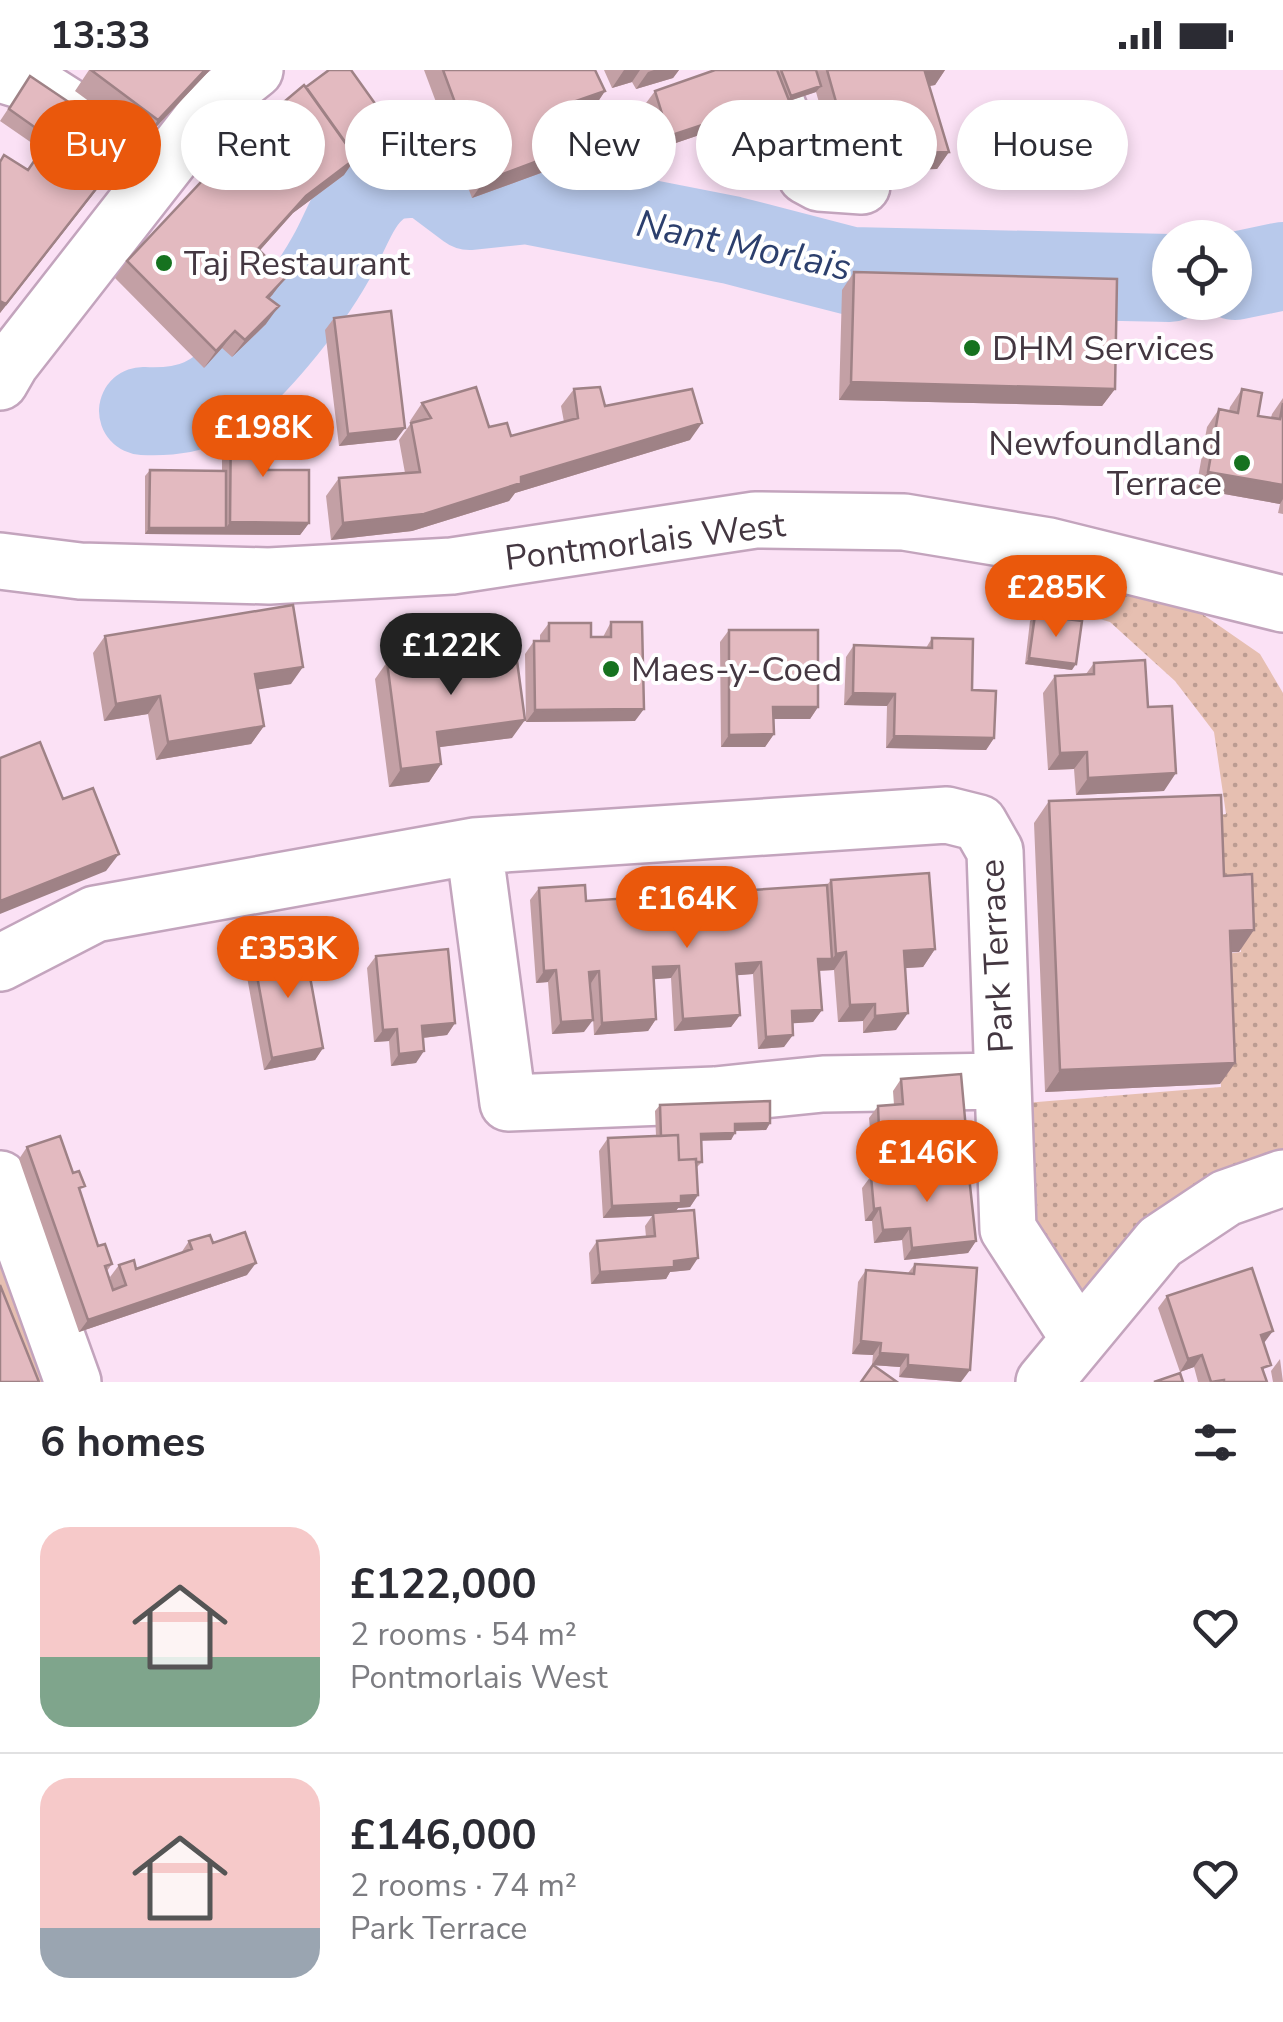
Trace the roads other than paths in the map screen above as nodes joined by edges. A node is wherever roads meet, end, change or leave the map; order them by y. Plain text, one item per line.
1 (255, 70) edge
2 (764, 70) edge
3 (0, 74) edge
4 (776, 100) edge
5 (163, 166) junction
6 (0, 382) edge
7 (0, 561) edge
8 (1283, 604) edge
9 (474, 846) junction
10 (0, 962) edge
11 (1003, 1086) junction
12 (1283, 1178) edge
13 (0, 1179) edge
14 (0, 1321) edge
15 (1078, 1338) junction
16 (60, 1382) edge
17 (72, 1382) edge
18 (1044, 1382) edge

1 - 5 street
2 - 4 street
3 - 5 street
5 - 6 street
7 - 8 street, Pontmorlais West
9 - 10 street, Park Terrace
9 - 11 street
9 - 11 street, Park Terrace
11 - 15 street, Park Terrace
12 - 15 street
13 - 17 street
14 - 16 street
15 - 18 street

